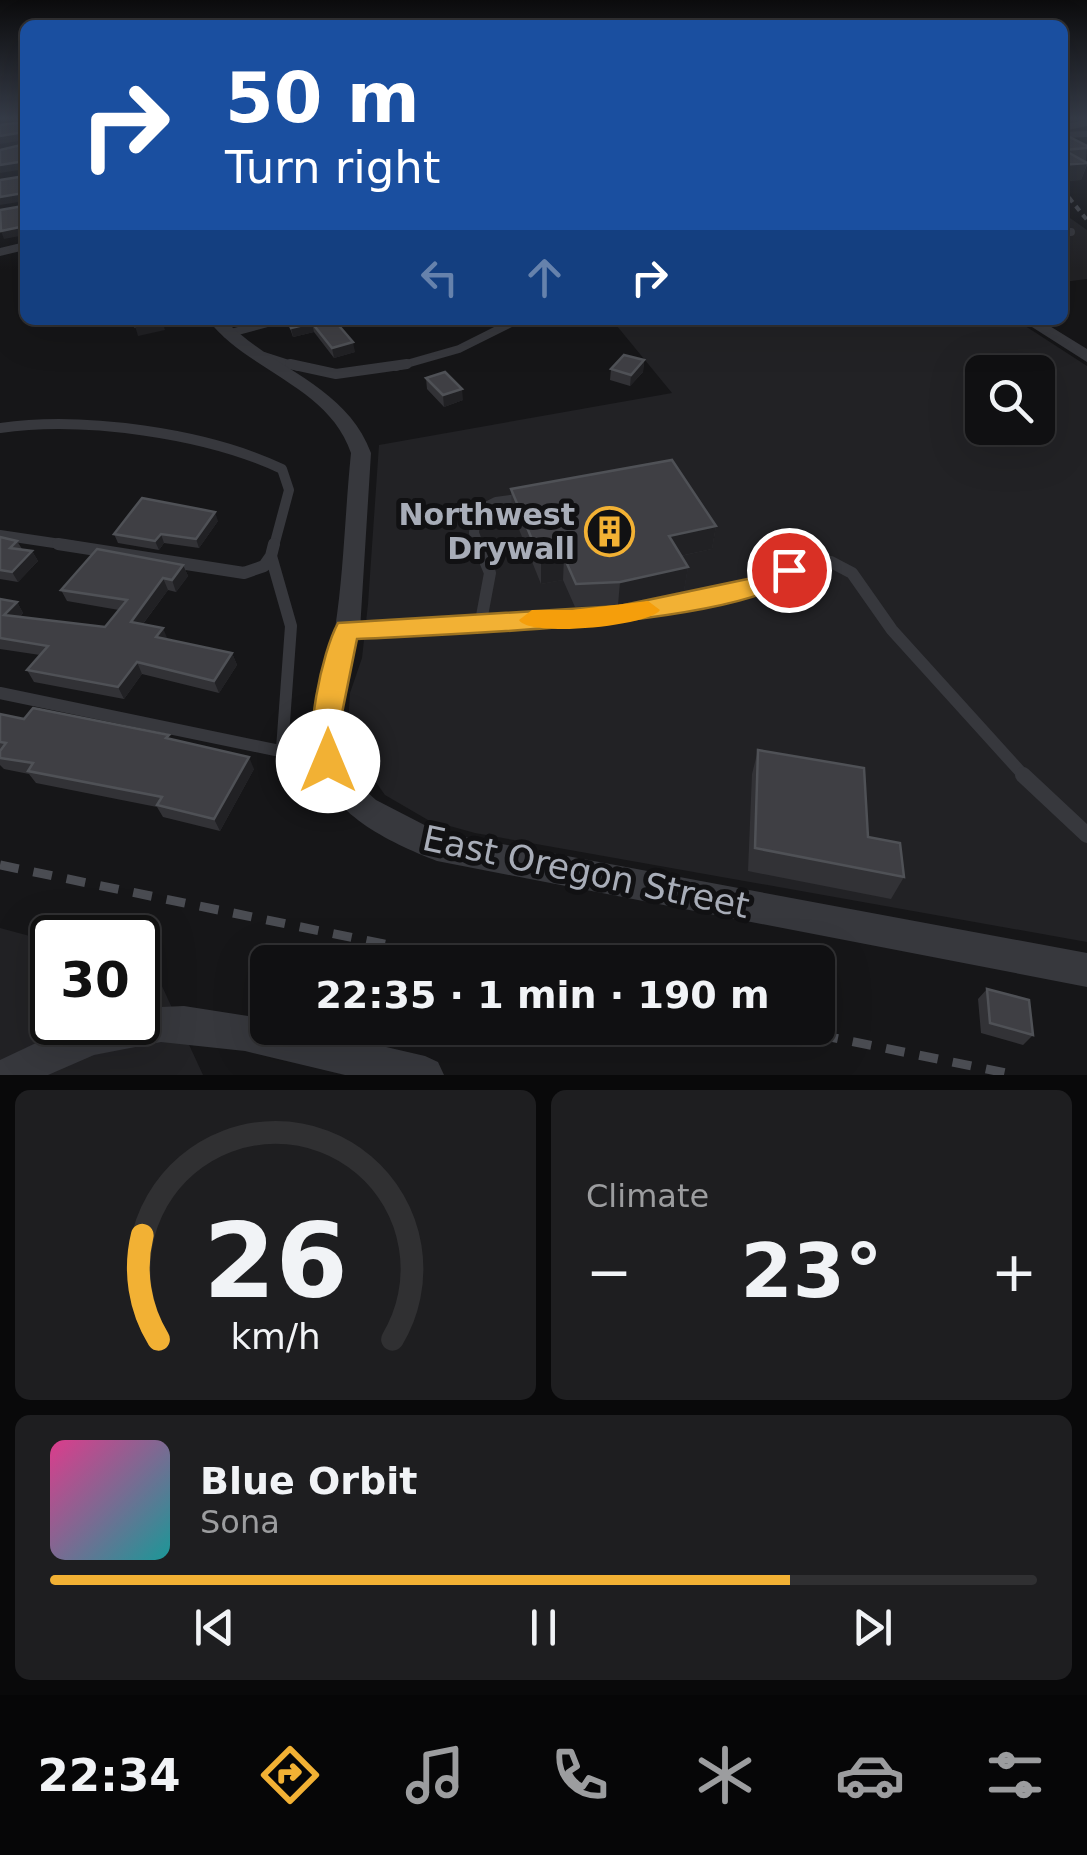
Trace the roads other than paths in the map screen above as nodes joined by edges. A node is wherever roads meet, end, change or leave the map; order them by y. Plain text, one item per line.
1 (264, 325) edge
2 (510, 325) edge
3 (1037, 325) edge
4 (230, 336) edge
5 (1087, 357) edge
6 (0, 428) edge
7 (544, 494) edge
8 (0, 536) edge
9 (271, 556) junction
10 (481, 621) junction
11 (346, 630) junction
12 (0, 693) edge
13 (282, 750) junction
14 (328, 761) junction
15 (1087, 835) edge
16 (1087, 970) edge
17 (10, 1075) edge
18 (425, 1075) edge

1 - 4 lane
2 - 4 lane
3 - 5 street
4 - 11 street
6 - 9 lane
7 - 10 lane
8 - 9 lane
9 - 13 lane
10 - 11 lane
10 - 15 lane
11 - 14 street
12 - 13 lane
13 - 14 lane
14 - 16 street, East Oregon Street
17 - 18 street

